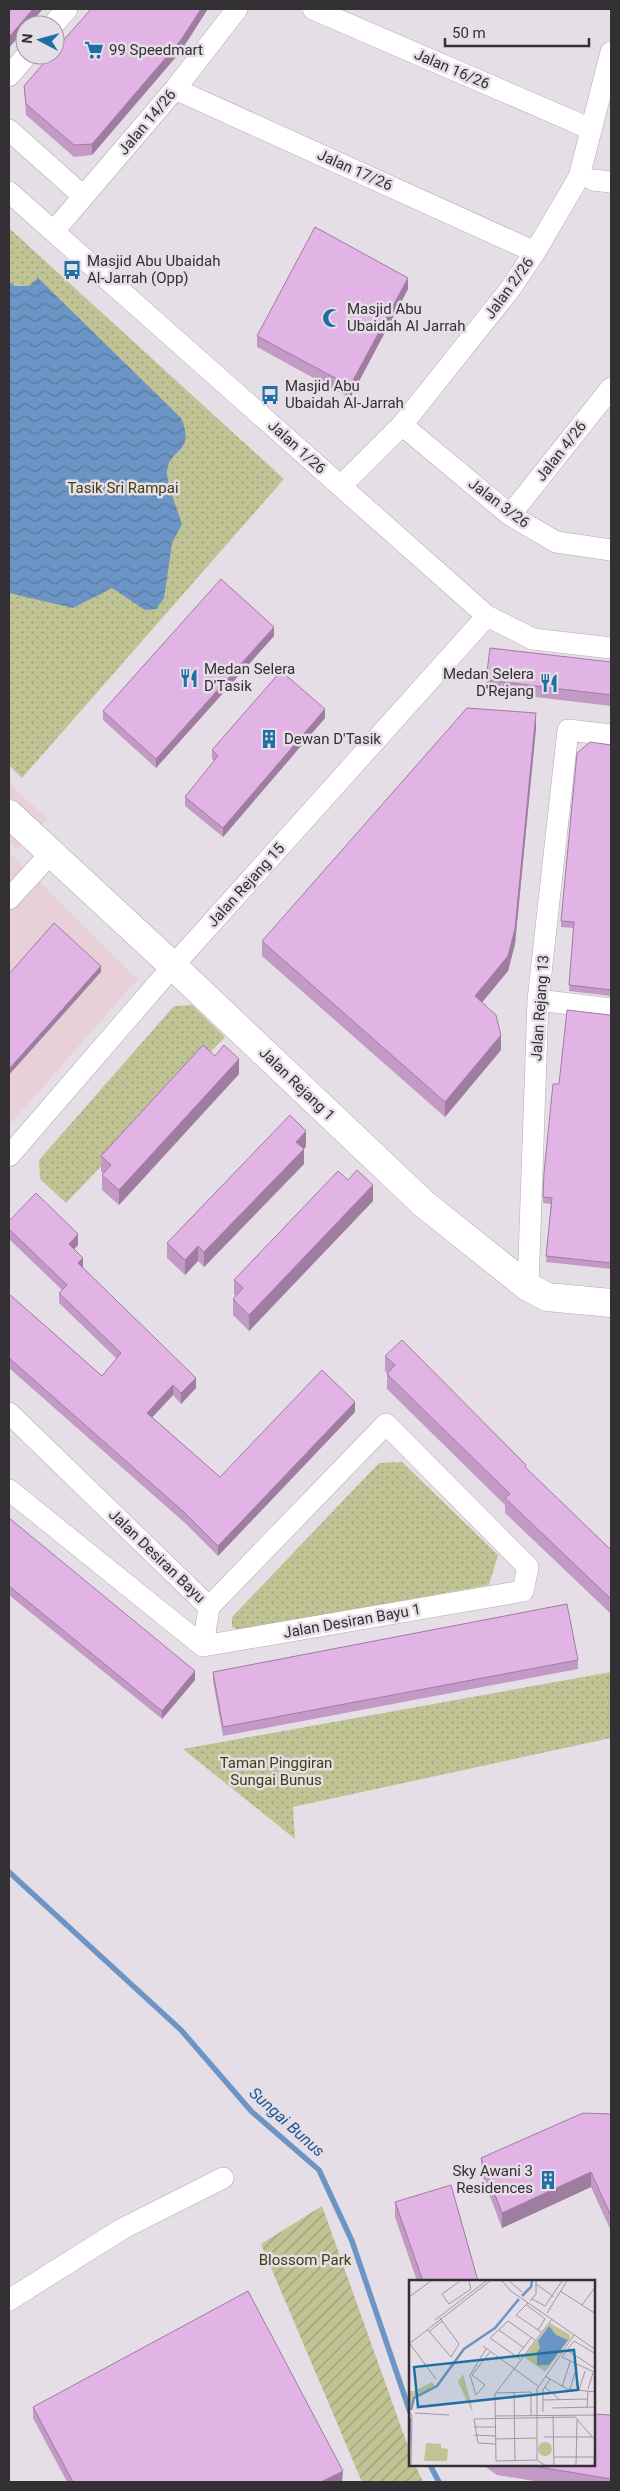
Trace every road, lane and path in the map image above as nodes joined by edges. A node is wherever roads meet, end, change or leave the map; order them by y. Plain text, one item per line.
1 (237, 9) edge
2 (313, 9) edge
3 (611, 57) edge
4 (18, 65) edge
5 (9, 76) edge
6 (175, 89) junction
7 (591, 129) junction
8 (9, 130) edge
9 (9, 192) edge
10 (83, 196) junction
11 (54, 231) junction
12 (535, 252) junction
13 (611, 388) edge
14 (402, 425) junction
15 (340, 486) junction
16 (510, 515) junction
17 (611, 550) edge
18 (487, 616) junction
19 (611, 648) edge
20 (611, 735) edge
21 (9, 814) edge
22 (51, 853) junction
23 (9, 899) edge
24 (173, 966) junction
25 (538, 1000) junction
26 (611, 1009) edge
27 (9, 1156) edge
28 (528, 1287) junction
29 (611, 1303) edge
30 (9, 1413) edge
31 (386, 1424) joint
32 (9, 1490) edge
33 (209, 1607) junction
34 (202, 1646) junction
35 (223, 2178) dead end
36 (9, 2300) edge

1 - 6 street, Jalan 14/26
2 - 7 street, Jalan 16/26
3 - 7 street, Jalan 2/26
4 - 5 street
6 - 10 street, Jalan 14/26
6 - 12 street, Jalan 17/26
7 - 12 street, Jalan 2/26
8 - 10 street
9 - 11 street, Jalan 1/26
10 - 11 street, Jalan 14/26
11 - 15 street, Jalan 1/26
12 - 14 street, Jalan 2/26
13 - 16 street, Jalan 4/26
14 - 15 street, Jalan 2/26
14 - 16 street, Jalan 3/26
15 - 18 street, Jalan 1/26
16 - 17 street, Jalan 3/26
18 - 19 street, Jalan 1/26
18 - 24 street, Jalan Rejang 15
20 - 25 street, Jalan Rejang 13
21 - 22 street, Jalan Rejang 1
22 - 23 street
22 - 24 street, Jalan Rejang 1
24 - 27 street, Jalan Rejang 15
24 - 28 street, Jalan Rejang 1
25 - 26 street
25 - 28 street, Jalan Rejang 13
28 - 29 street, Jalan Rejang 1
30 - 33 street, Jalan Desiran Bayu
31 - 33 street, Jalan Desiran Bayu
31 - 34 street, Jalan Desiran Bayu 1
32 - 34 street
33 - 34 street
35 - 36 street

